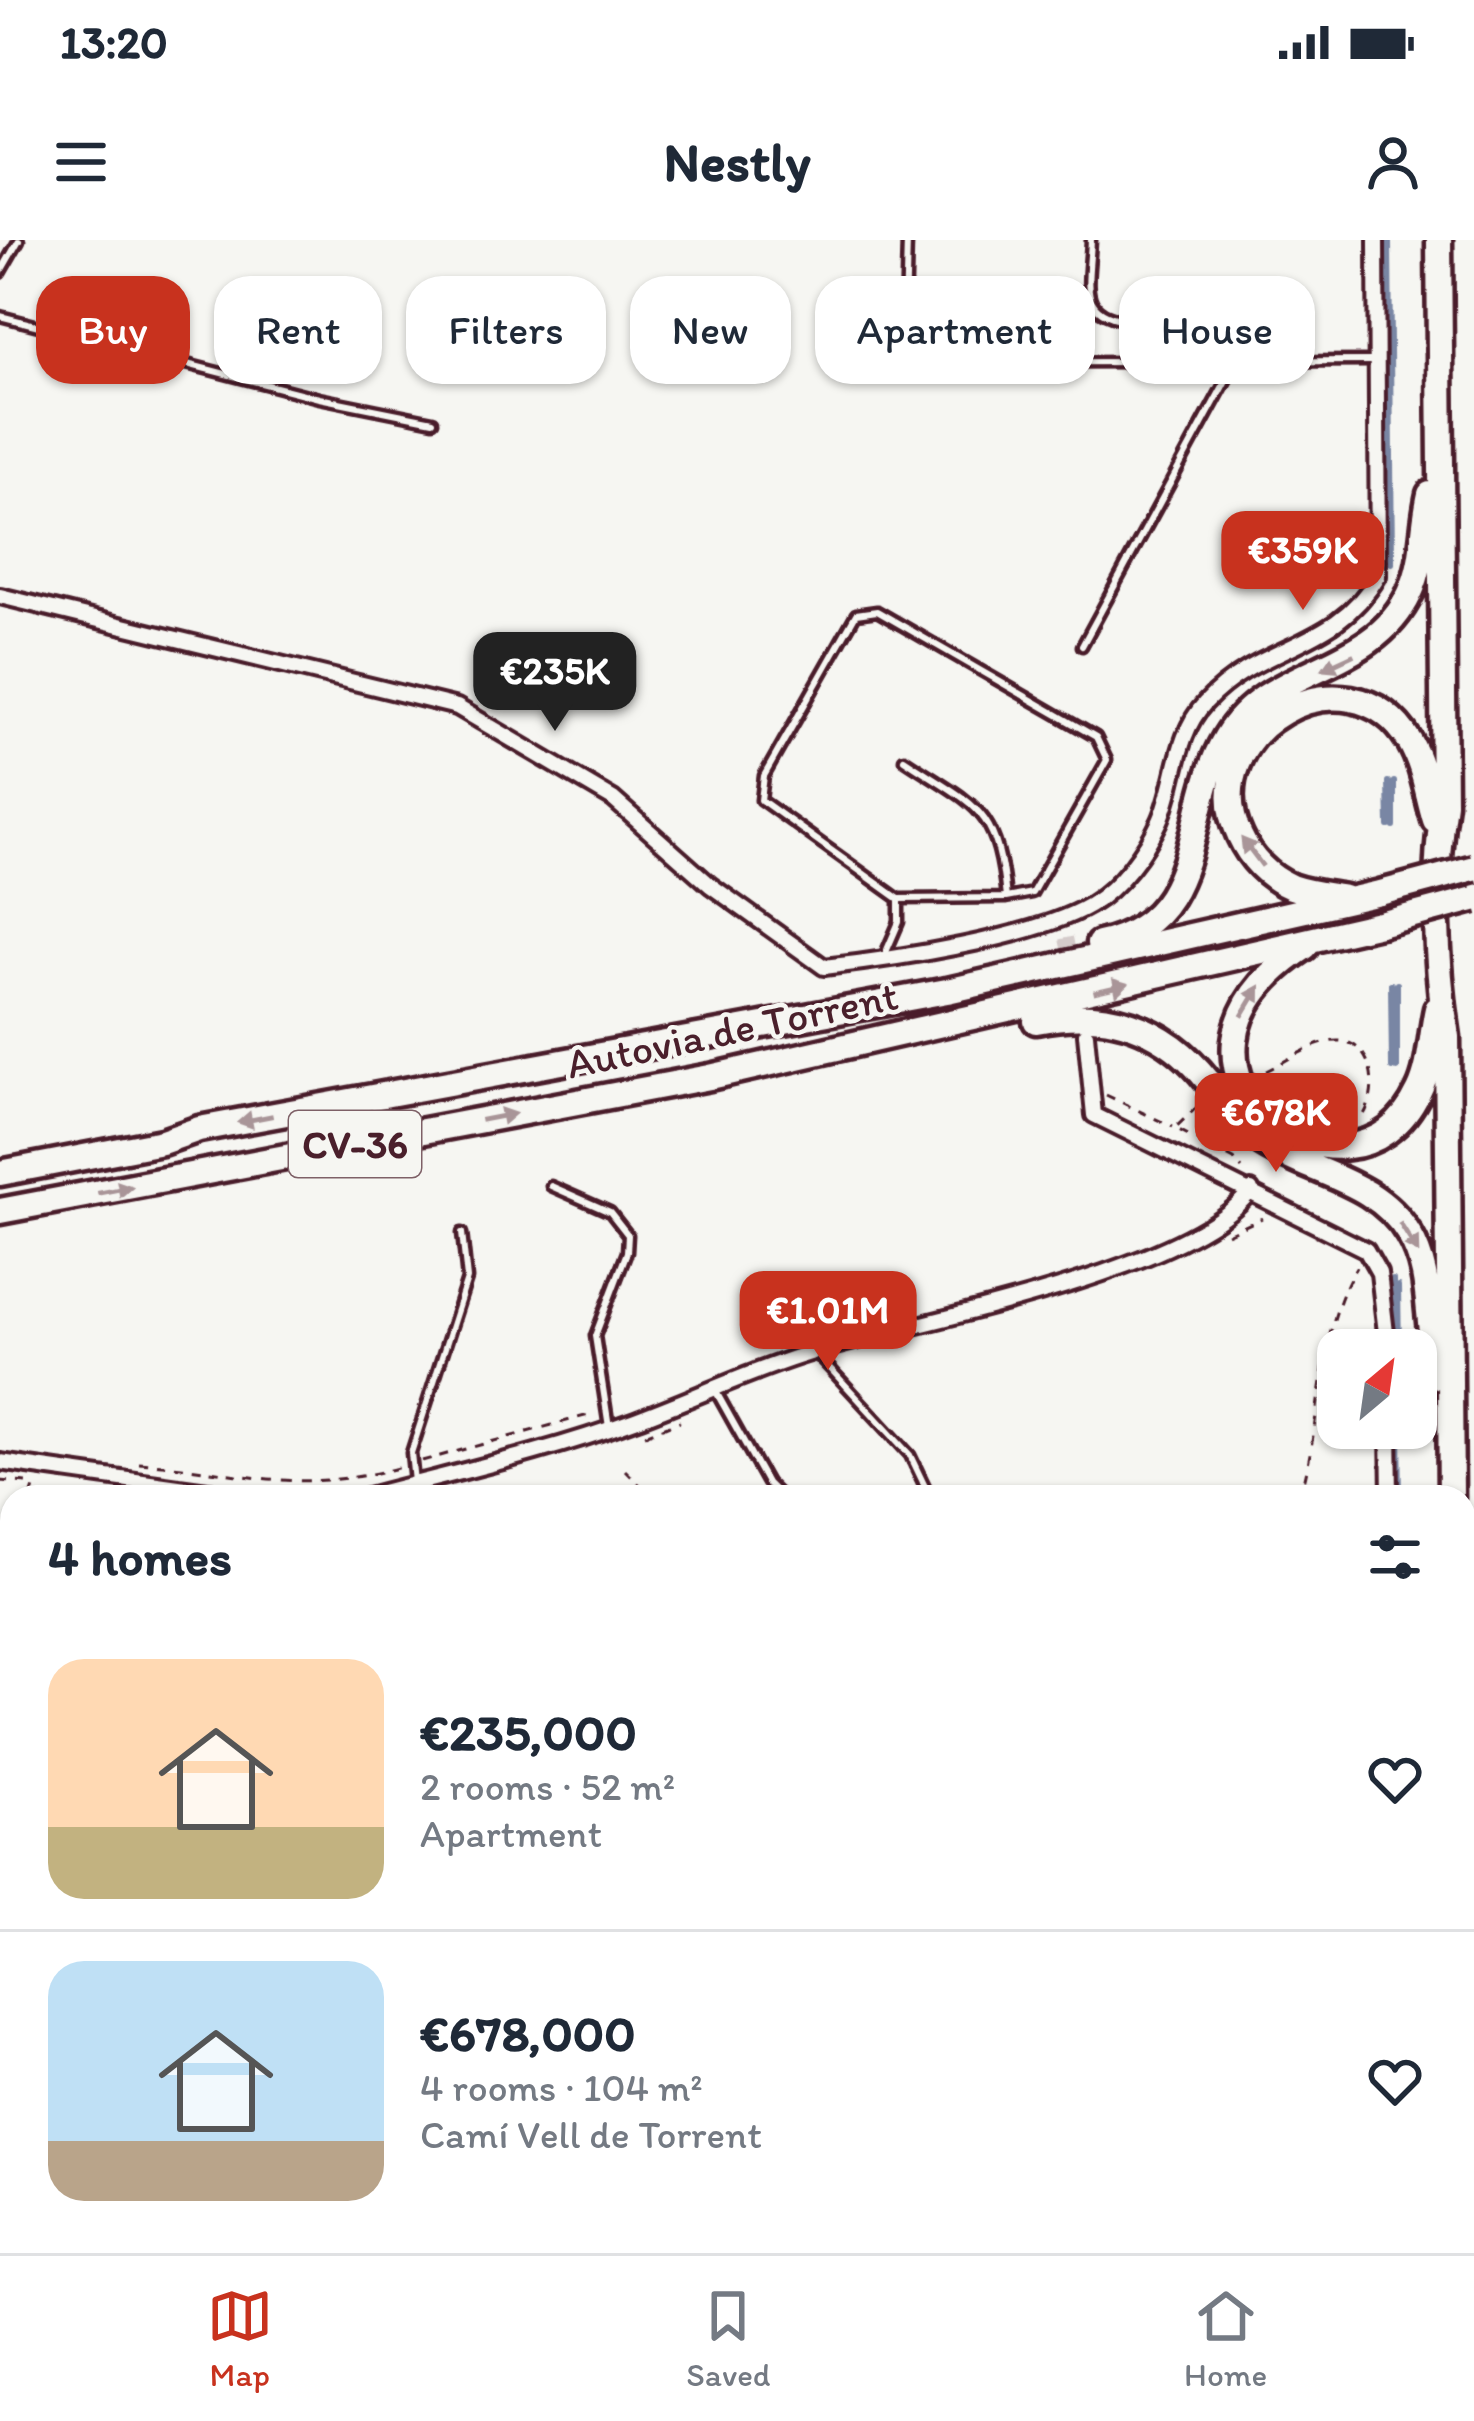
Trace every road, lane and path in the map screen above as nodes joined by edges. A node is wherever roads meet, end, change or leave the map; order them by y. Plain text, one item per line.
1 (19, 240) edge
2 (907, 240) edge
3 (1091, 240) edge
4 (1376, 240) edge
5 (1439, 240) edge
6 (0, 273) edge
7 (0, 316) edge
8 (1119, 320) edge
9 (1315, 361) edge
10 (1378, 361) junction
11 (1119, 362) edge
12 (1224, 384) edge
13 (433, 421) dead end
14 (1441, 457) junction
15 (0, 596) edge
16 (1082, 646) dead end
17 (904, 759) dead end
18 (1439, 834) junction
19 (1474, 868) edge
20 (1006, 898) junction
21 (899, 899) junction
22 (1474, 899) edge
23 (1353, 900) junction
24 (1061, 918) junction
25 (1066, 938) tunnel mouth
26 (1318, 939) junction
27 (883, 960) junction
28 (1441, 994) junction
29 (906, 995) junction
30 (1086, 1034) dead end
31 (1266, 1072) dead end
32 (710, 1076) junction
33 (1106, 1095) dead end
34 (1202, 1102) dead end
35 (1349, 1127) dead end
36 (1174, 1128) junction
37 (200, 1129) junction
38 (0, 1157) edge
39 (0, 1173) edge
40 (1250, 1183) junction
41 (551, 1186) dead end
42 (0, 1211) edge
43 (462, 1233) dead end
44 (1366, 1250) junction
45 (1386, 1329) edge
46 (814, 1352) junction
47 (713, 1386) junction
48 (1450, 1400) junction
49 (605, 1410) junction
50 (609, 1427) junction
51 (1389, 1449) edge
52 (0, 1462) edge
53 (419, 1462) dead end
54 (401, 1467) dead end
55 (134, 1468) dead end
56 (625, 1470) dead end
57 (415, 1482) junction
58 (164, 1485) edge
59 (405, 1485) edge
60 (640, 1485) edge
61 (769, 1485) edge
62 (924, 1485) edge
63 (1304, 1485) edge
64 (1390, 1485) edge
65 (1451, 1485) edge

1 - 6 lane
2 - 11 lane
3 - 8 lane
4 - 10 street
5 - 14 highway
7 - 13 lane
9 - 10 lane
10 - 24 street
12 - 16 lane
14 - 18 highway
14 -> 29 highway
15 - 27 street
17 - 20 lane
23 -> 18 highway
18 - 28 highway
19 - 23 highway, Autovia de Torrent / CV-36, bridge
20 - 21 lane
20 - 21 lane
21 - 27 lane
22 - 26 highway, Autovia de Torrent / CV-36, bridge
23 - 29 highway, Autovia de Torrent / CV-36
24 - 25 street
24 - 27 street
28 -> 26 highway
32 -> 26 highway, Autovia de Torrent / CV-36
28 - 48 highway
29 -> 37 highway, Autovia de Torrent / CV-36
30 - 40 street
31 - 35 path
42 -> 32 highway, Autovia de Torrent / CV-36
32 -> 48 highway
33 - 36 path
34 - 36 path
36 - 40 path
37 - 38 highway
37 - 39 highway, Autovia de Torrent / CV-36
40 - 44 street
40 - 46 street
41 - 49 lane
43 - 57 lane
44 - 45 street
44 - 63 path
46 - 47 street
46 - 62 lane
47 - 50 street
47 - 61 lane
48 - 65 highway
49 - 50 lane
49 - 53 path
50 - 57 street
51 - 64 street
52 - 58 street
54 - 55 path
56 - 60 path
57 - 59 street

